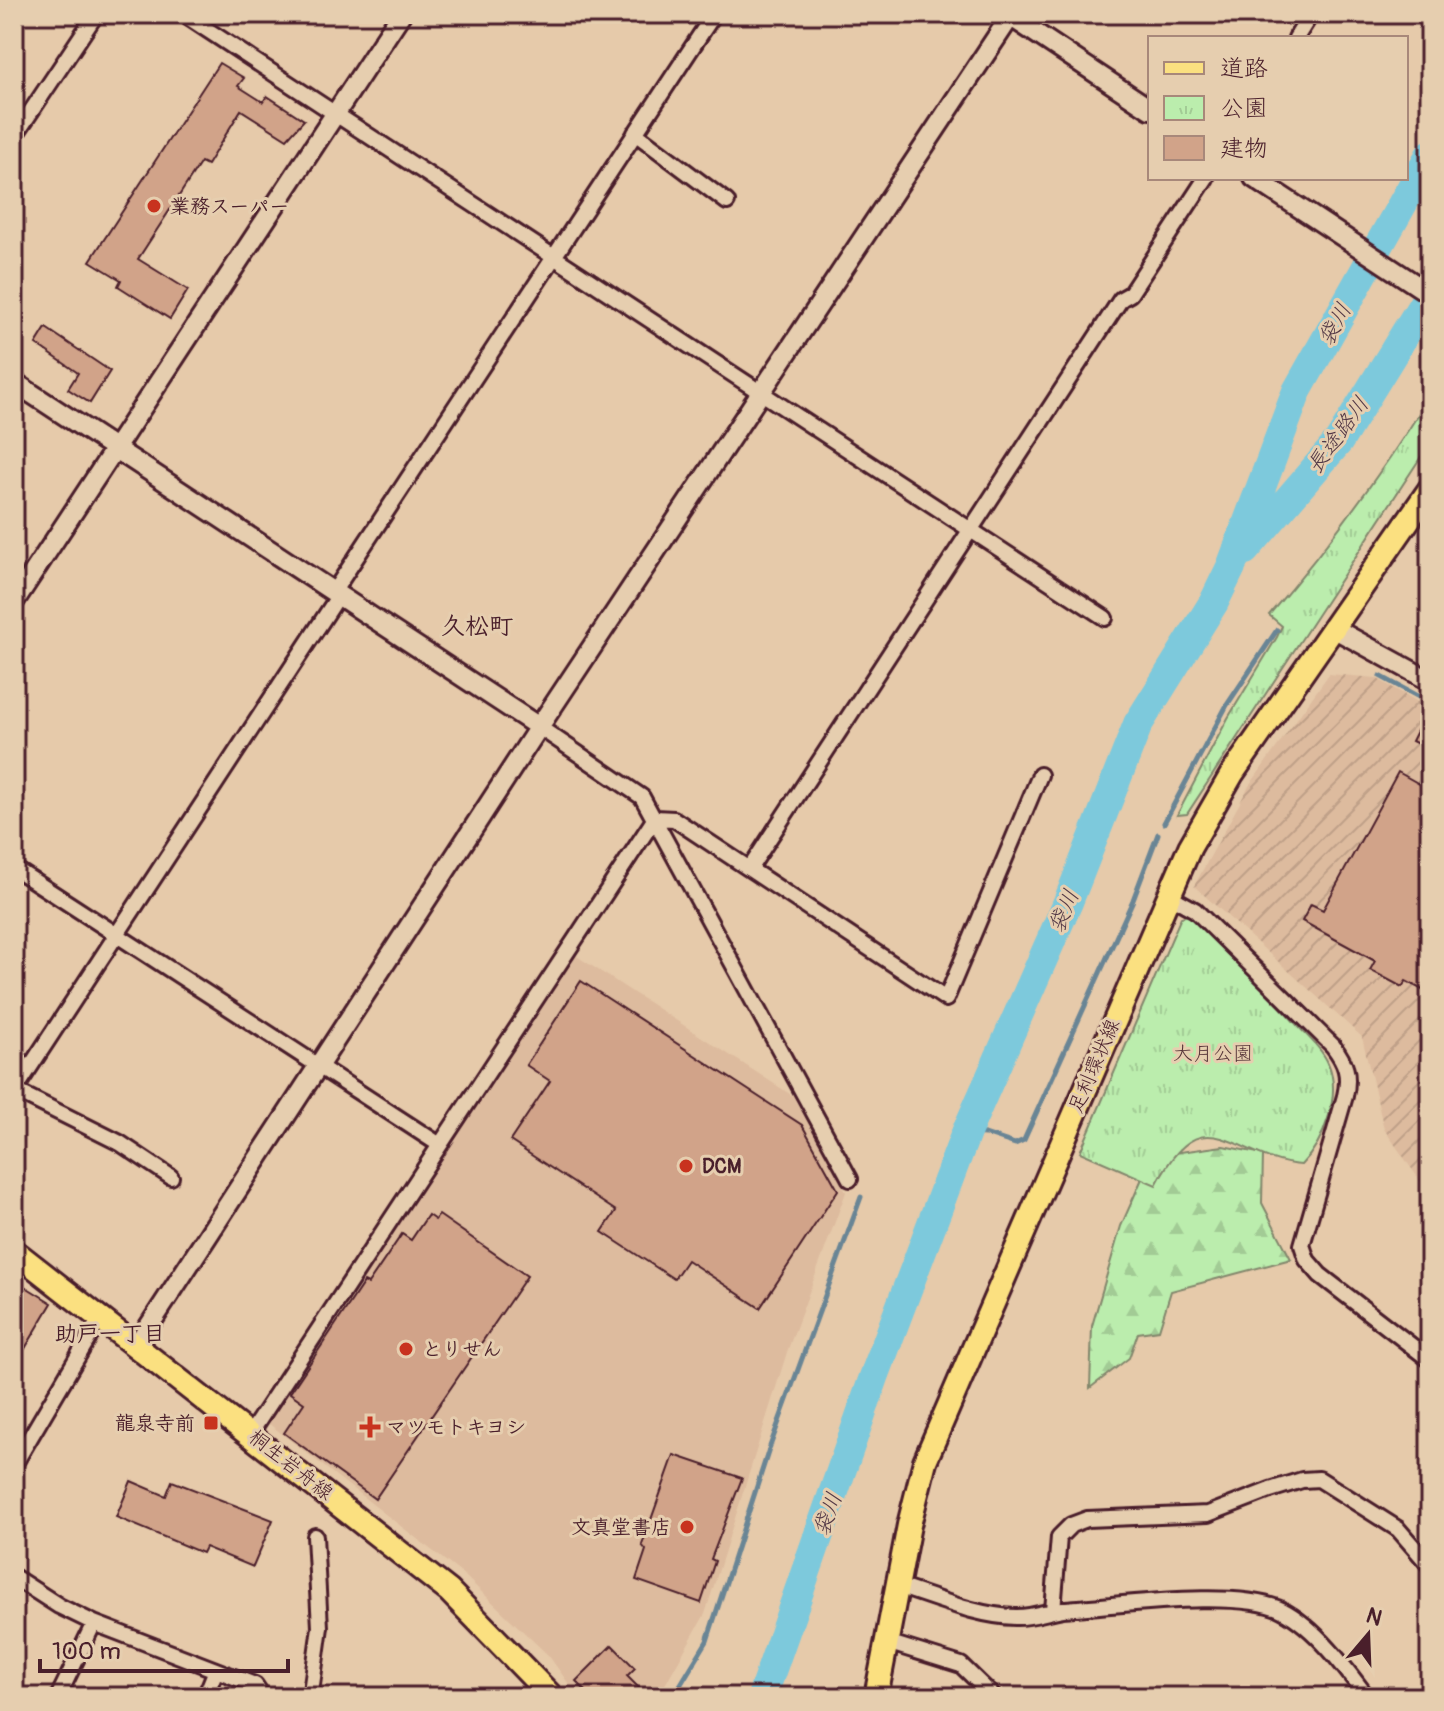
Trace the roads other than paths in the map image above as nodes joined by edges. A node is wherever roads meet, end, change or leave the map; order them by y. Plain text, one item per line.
1 (96, 14) edge
2 (183, 14) edge
3 (401, 14) edge
4 (714, 14) edge
5 (1311, 14) edge
6 (1010, 15) edge
7 (1297, 36) edge
8 (1148, 108) edge
9 (335, 114) junction
10 (635, 133) junction
11 (14, 137) edge
12 (1205, 180) edge
13 (1257, 180) edge
14 (727, 202) dead end
15 (553, 257) junction
16 (1430, 294) edge
17 (14, 382) edge
18 (762, 393) junction
19 (115, 448) junction
20 (1430, 489) edge
21 (972, 530) junction
22 (336, 593) junction
23 (14, 602) edge
24 (1105, 618) dead end
25 (1335, 629) junction
26 (1430, 681) edge
27 (539, 727) junction
28 (1040, 775) dead end
29 (655, 818) junction
30 (14, 868) edge
31 (750, 868) junction
32 (1168, 895) junction
33 (117, 936) junction
34 (319, 1067) junction
35 (14, 1090) edge
36 (440, 1145) junction
37 (171, 1177) dead end
38 (850, 1179) dead end
39 (14, 1251) edge
40 (101, 1317) junction
41 (136, 1346) junction
42 (1430, 1360) edge
43 (250, 1434) junction
44 (16, 1456) edge
45 (315, 1536) dead end
46 (1430, 1566) edge
47 (14, 1577) edge
48 (897, 1586) junction
49 (1053, 1610) junction
50 (94, 1623) junction
51 (887, 1642) junction
52 (216, 1670) junction
53 (541, 1693) edge
54 (58, 1697) edge
55 (205, 1697) edge
56 (263, 1697) edge
57 (303, 1697) edge
58 (876, 1697) edge
59 (994, 1697) edge
60 (1367, 1697) edge

1 - 11 street
2 - 9 street
3 - 9 street
4 - 10 street
5 - 7 street
6 - 8 street
6 - 18 street
9 - 15 street
9 - 19 street
10 - 14 street
10 - 15 street
12 - 21 street
13 - 16 street
15 - 18 street
15 - 22 street
17 - 19 street
18 - 21 street
18 - 27 street
19 - 22 street
19 - 23 street
20 - 25 main road, 足利環状線
21 - 24 street
21 - 31 street
22 - 27 street
22 - 33 street
25 - 26 street
25 - 32 main road, 足利環状線
27 - 29 street
27 - 34 street
28 - 31 street
29 - 31 street
29 - 36 street
29 - 38 street
30 - 33 street
32 - 42 street
32 - 48 main road, 足利環状線
33 - 34 street
33 - 35 street
34 - 36 street
34 - 41 street
35 - 37 street
36 - 43 street
39 - 40 main road, 桐生岩舟線
40 - 41 main road, 桐生岩舟線
40 - 44 street
41 - 43 main road, 桐生岩舟線
43 - 53 main road, 桐生岩舟線
45 - 57 street
46 - 49 street
47 - 50 street
48 - 49 street
48 - 51 main road, 足利環状線
49 - 60 street
50 - 52 street
50 - 54 street
51 - 58 main road, 足利環状線
51 - 59 street
52 - 55 street
52 - 56 street

